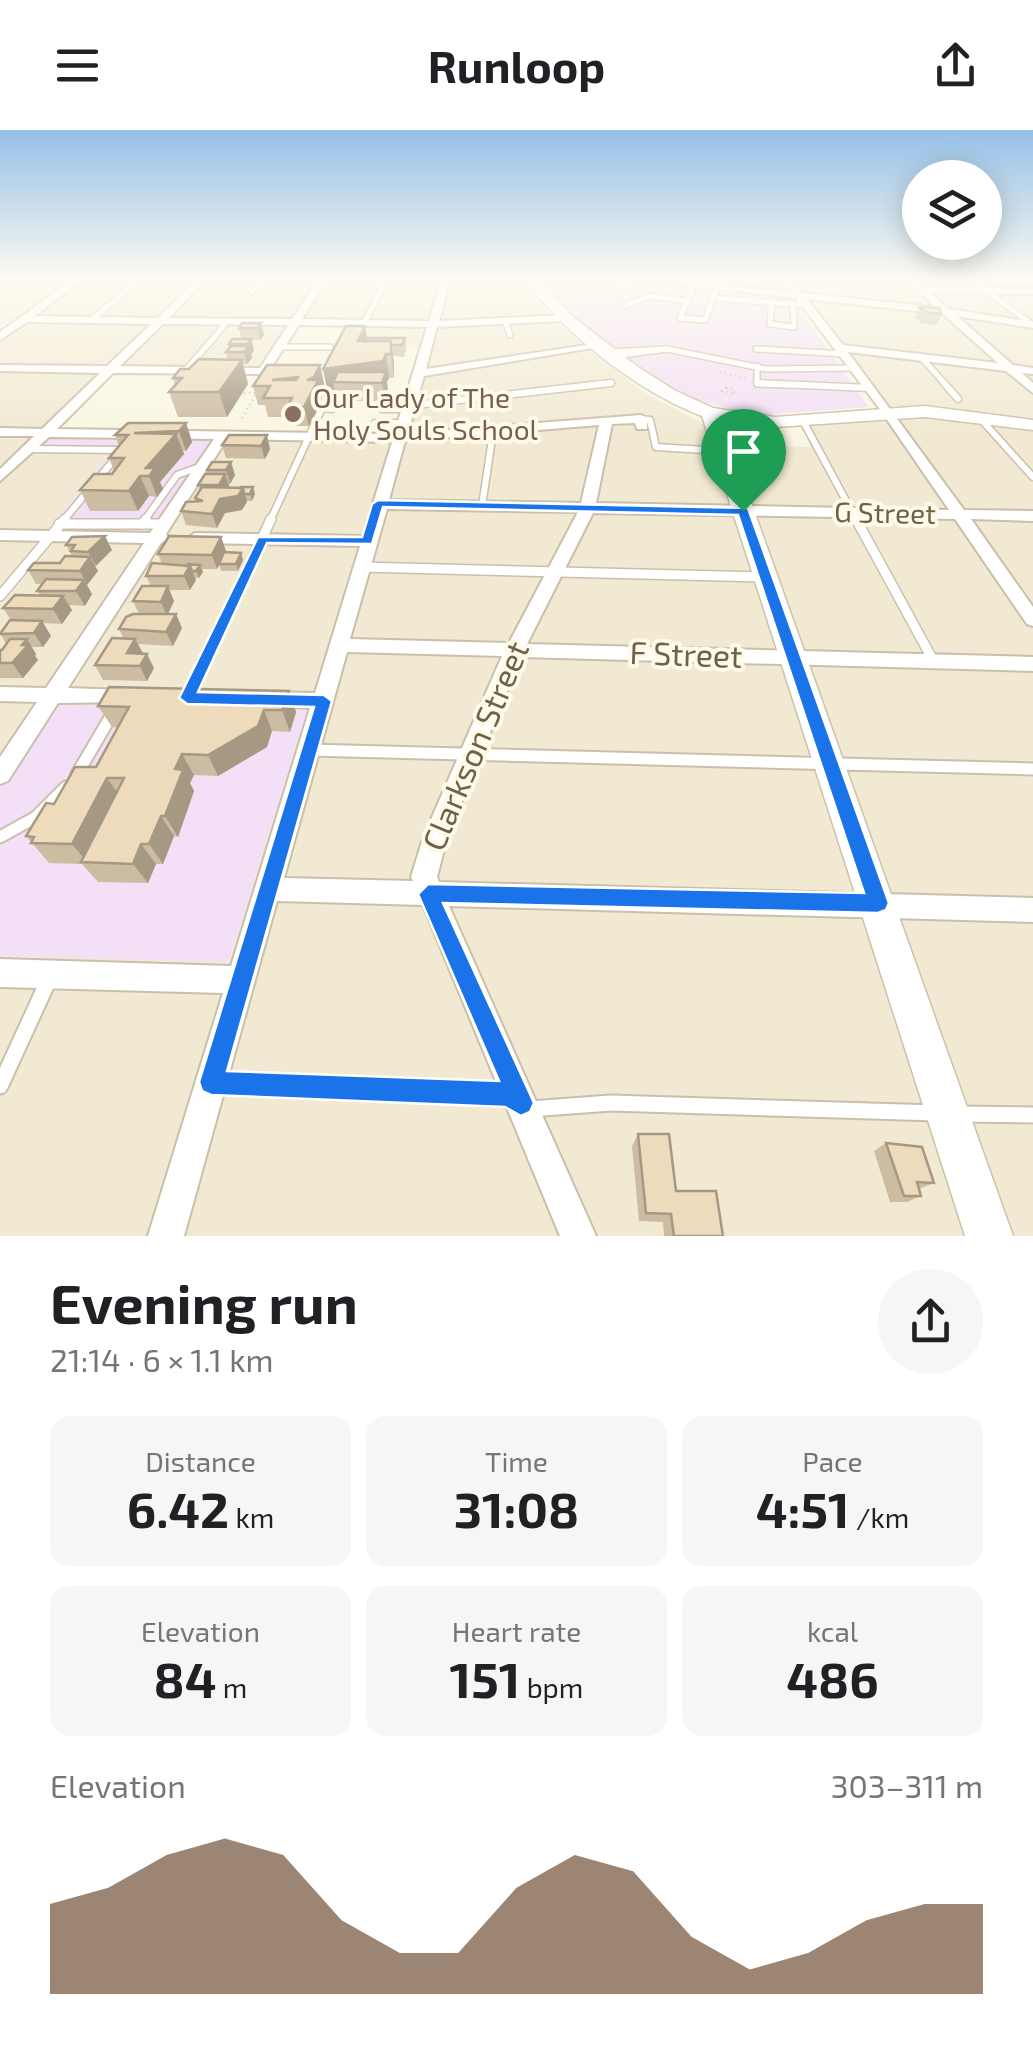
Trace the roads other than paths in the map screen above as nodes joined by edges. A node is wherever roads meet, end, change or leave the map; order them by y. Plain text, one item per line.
1 (148, 332) edge
2 (220, 332) edge
3 (290, 332) edge
4 (430, 332) edge
5 (509, 332) edge
6 (582, 332) edge
7 (826, 332) edge
8 (968, 332) edge
9 (510, 335) dead end
10 (280, 347) junction
11 (330, 347) edge
12 (756, 349) dead end
13 (607, 351) junction
14 (843, 351) junction
15 (920, 356) junction
16 (756, 366) junction
17 (1009, 367) junction
18 (0, 368) edge
19 (856, 368) junction
20 (110, 370) junction
21 (186, 370) junction
22 (1033, 372) edge
23 (417, 374) junction
24 (611, 383) dead end
25 (870, 388) junction
26 (1033, 389) edge
27 (958, 400) dead end
28 (332, 408) dead end
29 (382, 409) dead end
30 (888, 412) junction
31 (710, 413) junction
32 (977, 415) junction
33 (404, 419) junction
34 (803, 421) junction
35 (606, 422) junction
36 (642, 422) joint
37 (375, 423) dead end
38 (1033, 425) edge
39 (0, 432) edge
40 (46, 432) junction
41 (493, 432) junction
42 (137, 434) junction
43 (223, 435) junction
44 (310, 436) junction
45 (29, 449) junction
46 (122, 450) junction
47 (722, 451) junction
48 (0, 477) edge
49 (1033, 477) edge
50 (378, 504) junction
51 (482, 506) junction
52 (588, 508) junction
53 (743, 511) junction
54 (852, 513) junction
55 (959, 515) junction
56 (1033, 516) edge
57 (153, 528) junction
58 (54, 530) junction
59 (0, 535) edge
60 (262, 540) junction
61 (368, 541) junction
62 (360, 567) junction
63 (555, 573) junction
64 (764, 577) junction
65 (0, 596) edge
66 (1033, 620) edge
67 (340, 645) junction
68 (515, 649) junction
69 (794, 658) junction
70 (934, 662) junction
71 (1033, 664) edge
72 (0, 694) edge
73 (52, 695) junction
74 (121, 697) junction
75 (180, 698) joint
76 (246, 699) edge
77 (324, 701) junction
78 (310, 750) junction
79 (470, 754) junction
80 (830, 764) junction
81 (1033, 769) edge
82 (0, 775) edge
83 (0, 837) edge
84 (268, 888) junction
85 (428, 894) junction
86 (878, 903) junction
87 (1033, 910) edge
88 (0, 973) edge
89 (51, 975) junction
90 (241, 980) junction
91 (211, 1082) junction
92 (0, 1086) edge
93 (521, 1103) junction
94 (948, 1113) junction
95 (1033, 1116) edge
96 (166, 1236) edge
97 (578, 1236) edge
98 (989, 1236) edge

1 - 20 street
2 - 21 lane
3 - 10 street
4 - 23 street
5 - 9 lane
6 - 13 street
7 - 14 street
8 - 17 street
10 - 11 lane
10 - 21 street
12 - 14 lane
13 - 16 lane
13 - 23 street
13 - 31 street
14 - 15 street
14 - 19 street
15 - 17 street
15 - 27 lane
16 - 19 lane
16 - 25 lane
17 - 22 street
17 - 26 street
18 - 20 street
19 - 25 street
20 - 21 street
20 - 40 street
23 - 33 street
24 - 33 lane
25 - 30 street
28 - 44 lane
29 - 33 lane
30 - 32 street
30 - 34 street
30 - 55 street
31 - 34 street
31 - 47 street
32 - 38 street
32 - 49 lane
33 - 37 lane
33 - 41 street
33 - 44 street
33 - 50 street
34 - 54 lane
35 - 36 street
35 - 41 street
35 - 52 street, Clarkson Street
36 - 47 lane
39 - 40 street
40 - 42 street
40 - 45 street
41 - 51 lane
42 - 43 street
42 - 46 lane
43 - 44 street
43 - 57 street
44 - 60 lane
45 - 46 lane
45 - 48 street
46 - 58 lane
47 - 53 street
50 - 51 street, G Street
50 - 61 street
51 - 52 street, G Street
52 - 53 street, G Street
52 - 63 street, Clarkson Street
53 - 54 street, G Street
53 - 64 street
54 - 55 street, G Street
54 - 70 lane
55 - 56 street, G Street
55 - 66 street
57 - 58 street
57 - 60 street
57 - 73 street
58 - 59 street
58 - 65 lane
60 - 61 street
60 - 75 lane
61 - 62 street
62 - 63 lane
62 - 67 street
63 - 64 lane
63 - 68 street, Clarkson Street
64 - 69 street
67 - 68 street, F Street
67 - 77 street
68 - 69 street, F Street
68 - 79 street, Clarkson Street
69 - 70 street, F Street
69 - 80 street
70 - 71 street, F Street
72 - 73 street
73 - 74 street
73 - 82 street
74 - 75 street
74 - 83 lane
76 - 77 street
77 - 78 street
78 - 79 lane
78 - 84 street
79 - 80 lane
79 - 85 street, Clarkson Street
80 - 81 lane
80 - 86 street
84 - 85 street
84 - 90 street
85 - 86 street
85 - 93 street, Clarkson Street
86 - 87 street
86 - 94 street
88 - 89 street
89 - 90 street
89 - 92 lane
90 - 91 street
91 - 93 lane
91 - 96 street
93 - 94 lane
93 - 97 street, Clarkson Street
94 - 95 lane
94 - 98 street

